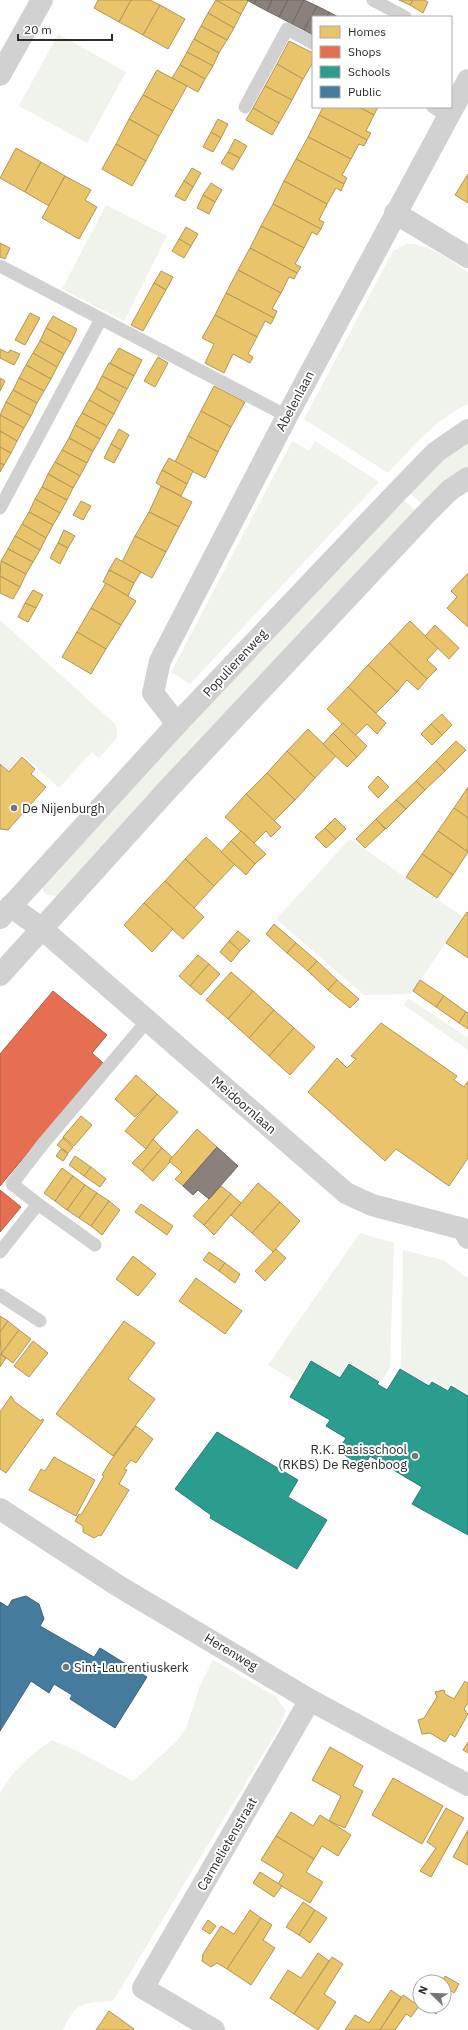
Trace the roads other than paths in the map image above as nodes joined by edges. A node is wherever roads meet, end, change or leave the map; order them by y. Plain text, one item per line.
1 (42, 0) edge
2 (373, 0) edge
3 (403, 16) edge
4 (312, 42) edge
5 (5, 53) edge
6 (0, 75) edge
7 (468, 80) edge
8 (452, 98) edge
9 (245, 107) dead end
10 (441, 111) edge
11 (395, 213) junction
12 (468, 257) edge
13 (0, 266) edge
14 (101, 319) junction
15 (287, 416) junction
16 (468, 430) edge
17 (468, 478) edge
18 (0, 508) edge
19 (177, 724) junction
20 (3, 907) edge
21 (41, 928) junction
22 (0, 975) edge
23 (147, 1021) junction
24 (38, 1204) junction
25 (466, 1231) edge
26 (95, 1245) dead end
27 (0, 1252) edge
28 (0, 1295) edge
29 (40, 1321) dead end
30 (0, 1509) edge
31 (310, 1700) junction
32 (468, 1785) edge
33 (214, 2030) edge

1 - 5 street
2 - 3 lane
4 - 9 lane
5 - 6 street
7 - 8 street, Abelenlaan
10 - 11 street, Abelenlaan
11 - 12 street
11 - 15 street, Abelenlaan
13 - 14 lane
14 - 15 lane
14 - 18 lane
15 - 19 street, Abelenlaan
16 - 19 street, Populierenweg
17 - 21 street
19 - 20 street, Populierenweg
20 - 21 street, Meidoornlaan
21 - 22 street
21 - 23 street, Meidoornlaan
23 - 24 lane
23 - 25 street, Meidoornlaan
24 - 26 lane
24 - 27 lane
28 - 29 lane
30 - 31 street, Herenweg
31 - 32 street, Herenweg
31 - 33 street, Carmelietenstraat

